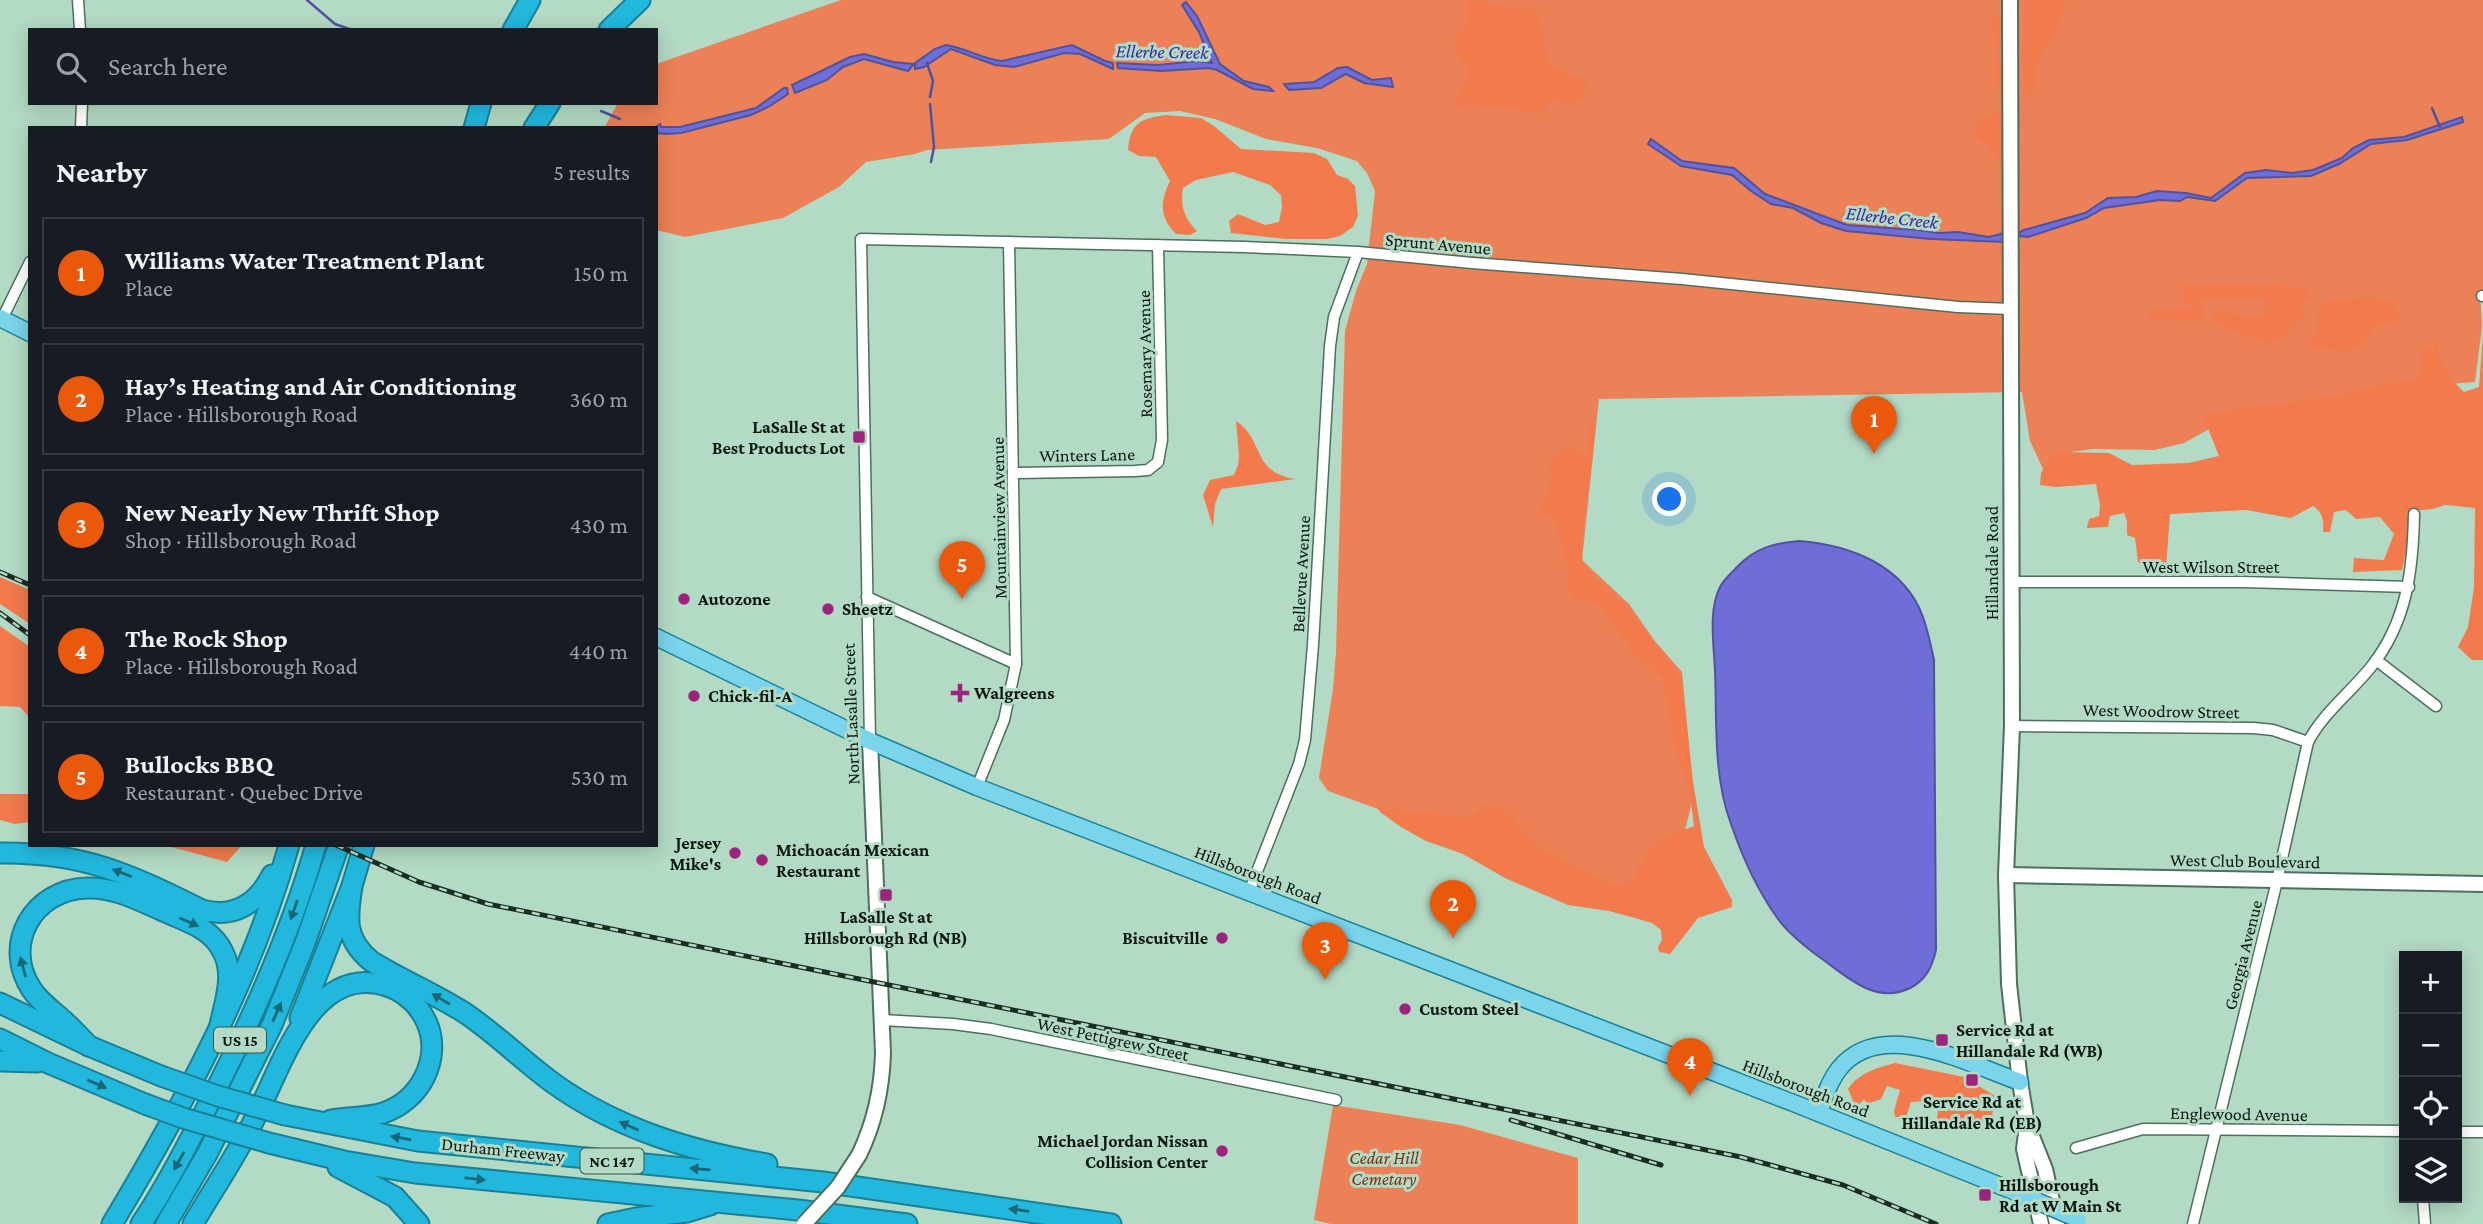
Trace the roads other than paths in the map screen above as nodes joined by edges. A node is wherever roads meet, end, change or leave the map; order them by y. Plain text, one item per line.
1 (78, 0) edge
2 (530, 0) edge
3 (640, 0) edge
4 (2010, 0) edge
5 (80, 28) edge
6 (514, 28) edge
7 (611, 28) edge
8 (82, 105) edge
9 (549, 105) edge
10 (82, 126) edge
11 (535, 126) edge
12 (861, 239) joint
13 (1009, 242) junction
14 (1158, 245) junction
15 (1358, 252) junction
16 (28, 266) edge
17 (2011, 309) junction
18 (1, 319) edge
19 (28, 332) edge
20 (1158, 462) joint
21 (1014, 473) junction
22 (2414, 514) dead end
23 (2011, 582) junction
24 (2409, 587) junction
25 (867, 597) junction
26 (658, 638) edge
27 (2376, 660) junction
28 (1016, 664) junction
29 (2436, 706) dead end
30 (2012, 726) junction
31 (870, 741) junction
32 (2308, 742) junction
33 (977, 787) junction
34 (287, 847) edge
35 (287, 847) edge
36 (315, 847) edge
37 (338, 847) edge
38 (364, 847) edge
39 (0, 853) edge
40 (2007, 875) junction
41 (2277, 881) junction
42 (2483, 884) edge
43 (352, 886) junction
44 (1249, 892) junction
45 (0, 1003) edge
46 (882, 1020) junction
47 (220, 1025) junction
48 (294, 1038) junction
49 (0, 1039) edge
50 (89, 1046) junction
51 (0, 1061) edge
52 (48, 1063) junction
53 (2020, 1082) junction
54 (1336, 1100) dead end
55 (1819, 1113) junction
56 (312, 1121) junction
57 (2027, 1124) junction
58 (2217, 1129) junction
59 (2399, 1131) edge
60 (2462, 1132) edge
61 (2483, 1132) edge
62 (2076, 1148) dead end
63 (311, 1154) junction
64 (227, 1171) junction
65 (914, 1194) junction
66 (721, 1202) junction
67 (2423, 1203) edge
68 (112, 1222) edge
69 (2083, 1222) edge
70 (141, 1224) edge
71 (166, 1224) edge
72 (193, 1224) edge
73 (213, 1224) edge
74 (419, 1224) edge
75 (608, 1224) edge
76 (804, 1224) edge
77 (907, 1224) edge
78 (1111, 1224) edge
79 (2041, 1224) edge
80 (2057, 1224) edge
81 (2193, 1224) edge
82 (2425, 1224) edge

1 - 5 street
2 - 6 highway
3 - 7 highway
4 - 17 main road, Hillandale Road
8 - 10 street
9 - 11 highway
12 - 13 street, Sprunt Avenue
12 - 25 street, North Lasalle Street
13 - 14 street, Sprunt Avenue
13 - 21 street, Mountainview Avenue
14 - 15 street, Sprunt Avenue
14 - 20 street, Rosemary Avenue
15 - 17 street, Sprunt Avenue
15 - 44 street, Bellevue Avenue
16 - 18 street
17 - 23 main road, Hillandale Road
18 - 19 main road
20 - 21 street, Winters Lane
21 - 28 street, Mountainview Avenue
22 - 24 street, Georgia Avenue
23 - 24 street, West Wilson Street
23 - 30 main road, Hillandale Road
24 - 27 street, Georgia Avenue
25 - 28 street
25 - 31 street, North Lasalle Street
26 - 31 main road, Hillsborough Road
27 - 29 street
27 - 32 street, Georgia Avenue
28 - 33 street, Mountainview Avenue
30 - 32 street, West Woodrow Street
30 - 40 main road, Hillandale Road
31 - 33 main road, Hillsborough Road
31 - 46 main road, North Lasalle Street
32 - 41 street, Georgia Avenue
33 - 44 main road, Hillsborough Road
34 -> 39 highway
35 - 47 highway
36 -> 70 highway, US 15
71 -> 37 highway, US 15
38 - 43 highway
40 - 41 main road, West Club Boulevard
40 - 53 main road, Hillandale Road
41 - 42 main road, West Club Boulevard
41 - 58 street, Georgia Avenue
43 - 48 highway
65 -> 43 highway
44 - 55 main road, Hillsborough Road
45 - 50 highway, Durham Freeway / NC 147
46 - 54 street, West Pettigrew Street
46 - 76 main road, North Lasalle Street, bridge
50 -> 47 highway
47 - 68 highway
48 - 56 highway
48 - 64 highway
49 - 52 highway, Durham Freeway / NC 147
50 - 56 highway, Durham Freeway / NC 147, bridge
51 - 52 highway
52 -> 63 highway, Durham Freeway / NC 147, bridge
53 - 55 main road
53 - 57 main road, Hillandale Road
55 - 69 main road, Hillsborough Road, bridge
65 -> 56 highway, Durham Freeway / NC 147
57 - 79 main road, Hillandale Road
57 - 80 main road, Hillandale Road
58 - 59 street, Englewood Avenue
58 - 62 street, Englewood Avenue
58 - 81 street, Georgia Avenue
60 - 61 street
63 -> 66 highway, Durham Freeway / NC 147
63 - 74 highway
64 - 72 highway
64 - 73 highway
78 -> 65 highway, Durham Freeway / NC 147
66 - 75 highway
66 - 77 highway, Durham Freeway / NC 147
67 - 82 street

